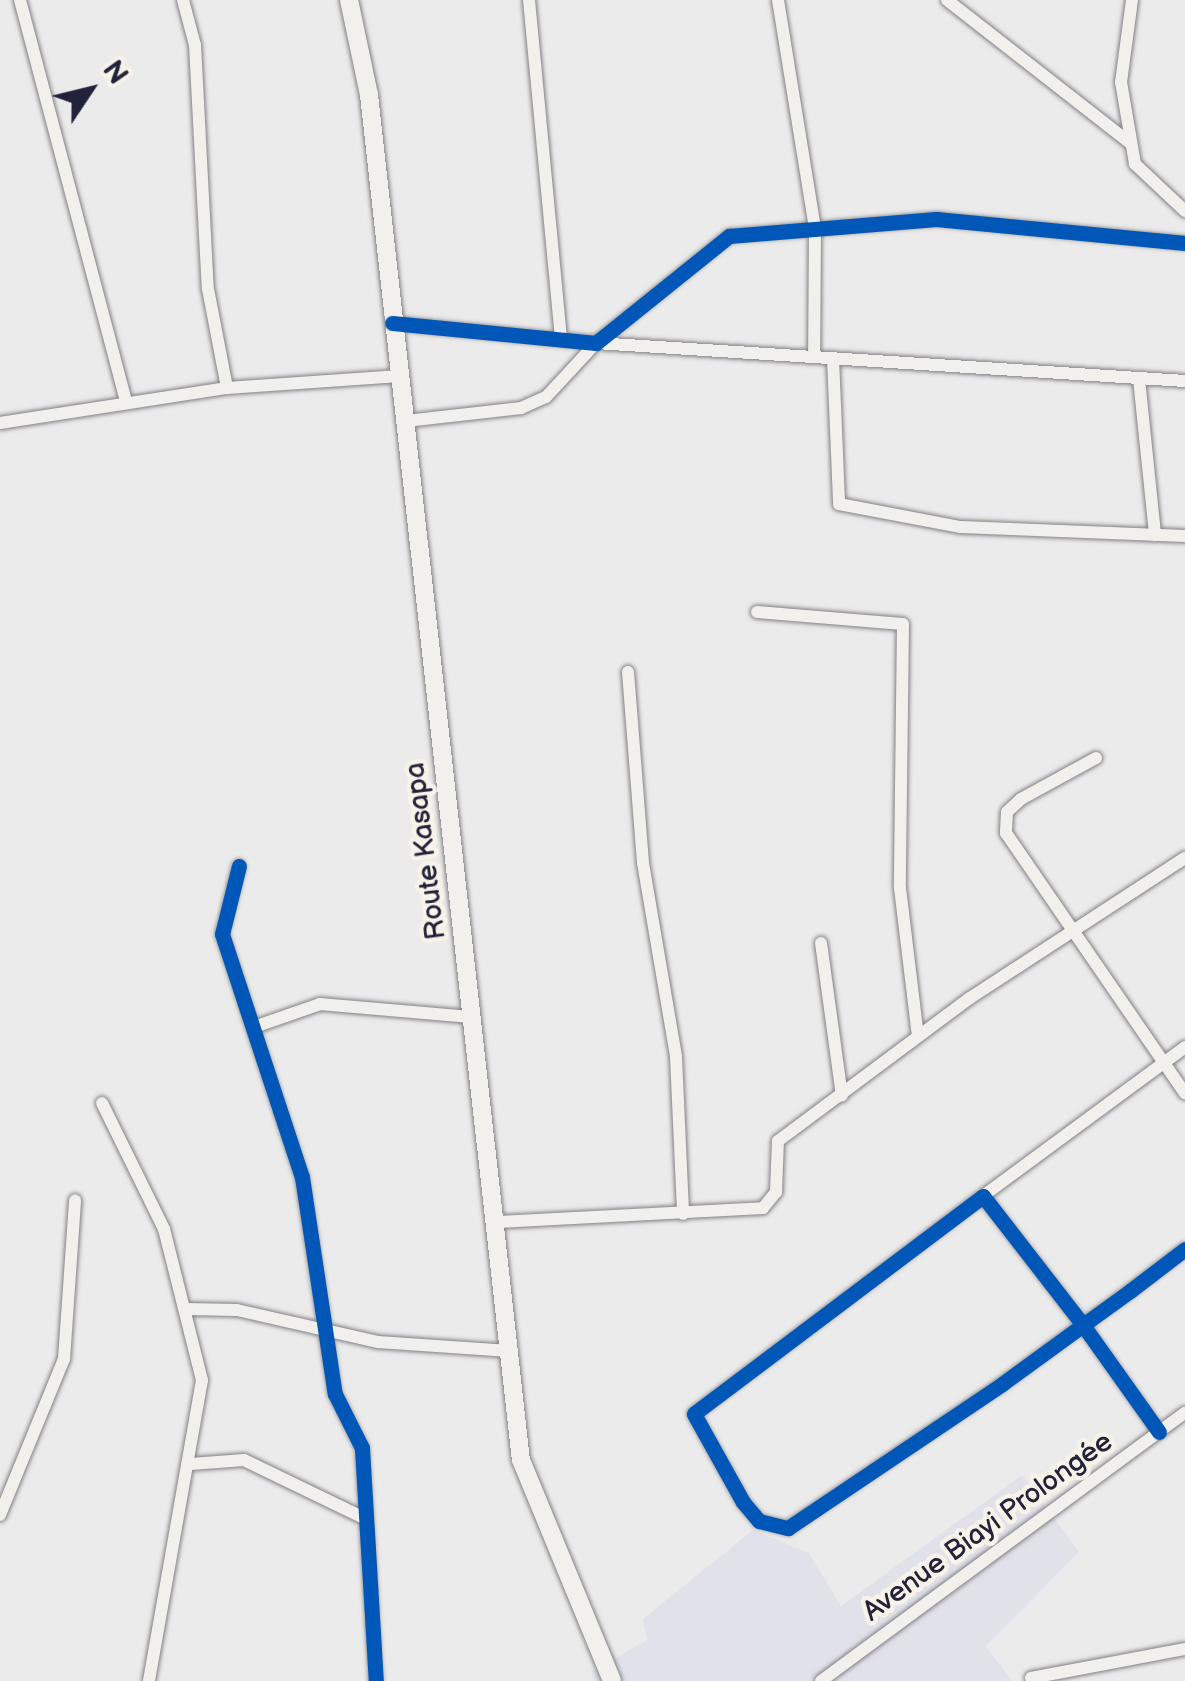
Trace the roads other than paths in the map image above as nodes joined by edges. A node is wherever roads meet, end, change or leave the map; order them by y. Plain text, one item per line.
1 (20, 0) edge
2 (184, 0) edge
3 (349, 0) edge
4 (529, 0) edge
5 (778, 0) edge
6 (950, 0) edge
7 (1132, 0) edge
8 (1130, 143) junction
9 (1185, 210) edge
10 (815, 229) junction
11 (1185, 242) edge
12 (392, 323) junction
13 (561, 339) junction
14 (596, 343) junction
15 (814, 357) junction
16 (833, 358) junction
17 (400, 376) junction
18 (1139, 379) junction
19 (1185, 381) edge
20 (227, 388) junction
21 (126, 402) junction
22 (406, 421) junction
23 (0, 422) edge
24 (1156, 535) junction
25 (1185, 536) edge
26 (757, 612) dead end
27 (628, 672) dead end
28 (1096, 758) dead end
29 (1185, 858) edge
30 (239, 866) dead end
31 (1074, 932) junction
32 (821, 942) dead end
33 (473, 1017) junction
34 (257, 1026) junction
35 (918, 1036) junction
36 (1185, 1046) edge
37 (1164, 1064) junction
38 (1185, 1093) edge
39 (842, 1096) junction
40 (102, 1103) dead end
41 (983, 1196) junction
42 (75, 1200) dead end
43 (683, 1214) junction
44 (498, 1222) junction
45 (1185, 1250) edge
46 (186, 1309) junction
47 (1083, 1325) junction
48 (328, 1330) junction
49 (510, 1351) junction
50 (1185, 1413) edge
51 (1159, 1432) junction
52 (191, 1464) junction
53 (0, 1515) edge
54 (362, 1518) junction
55 (1185, 1649) edge
56 (1031, 1678) dead end
57 (149, 1681) edge
58 (376, 1681) edge
59 (612, 1681) edge
60 (821, 1681) edge

1 - 21 street
2 - 20 street
3 - 12 main road, Route Kasapa
4 - 13 street
5 - 10 street
6 - 8 street
7 - 8 street
8 - 9 street
10 - 11 street
10 - 14 street
10 - 15 street
12 - 13 street
12 - 17 main road, Route Kasapa
13 - 14 street
14 - 15 street
14 - 22 street
15 - 16 street
16 - 18 street
16 - 24 street
17 - 20 street
17 - 22 main road, Route Kasapa
18 - 19 street
18 - 24 street
20 - 21 street
21 - 23 street
22 - 33 main road, Route Kasapa
24 - 25 street
26 - 35 street
27 - 43 street
28 - 31 street
29 - 31 street
30 - 34 street
31 - 35 street
31 - 37 street
32 - 39 street
33 - 34 street
33 - 44 main road, Route Kasapa
34 - 48 street
35 - 39 street
36 - 37 street
37 - 38 street
37 - 41 street
39 - 43 street
40 - 46 street
41 - 47 street
41 - 47 street
42 - 53 street
43 - 44 street
44 - 49 main road, Route Kasapa
45 - 47 street
46 - 48 street
46 - 52 street
47 - 51 street
48 - 49 street
48 - 54 street
49 - 59 main road, Route Kasapa
50 - 51 street, Avenue Biayi Prolongée
51 - 60 street, Avenue Biayi Prolongée
52 - 54 street
52 - 57 street
54 - 58 street
55 - 56 street

